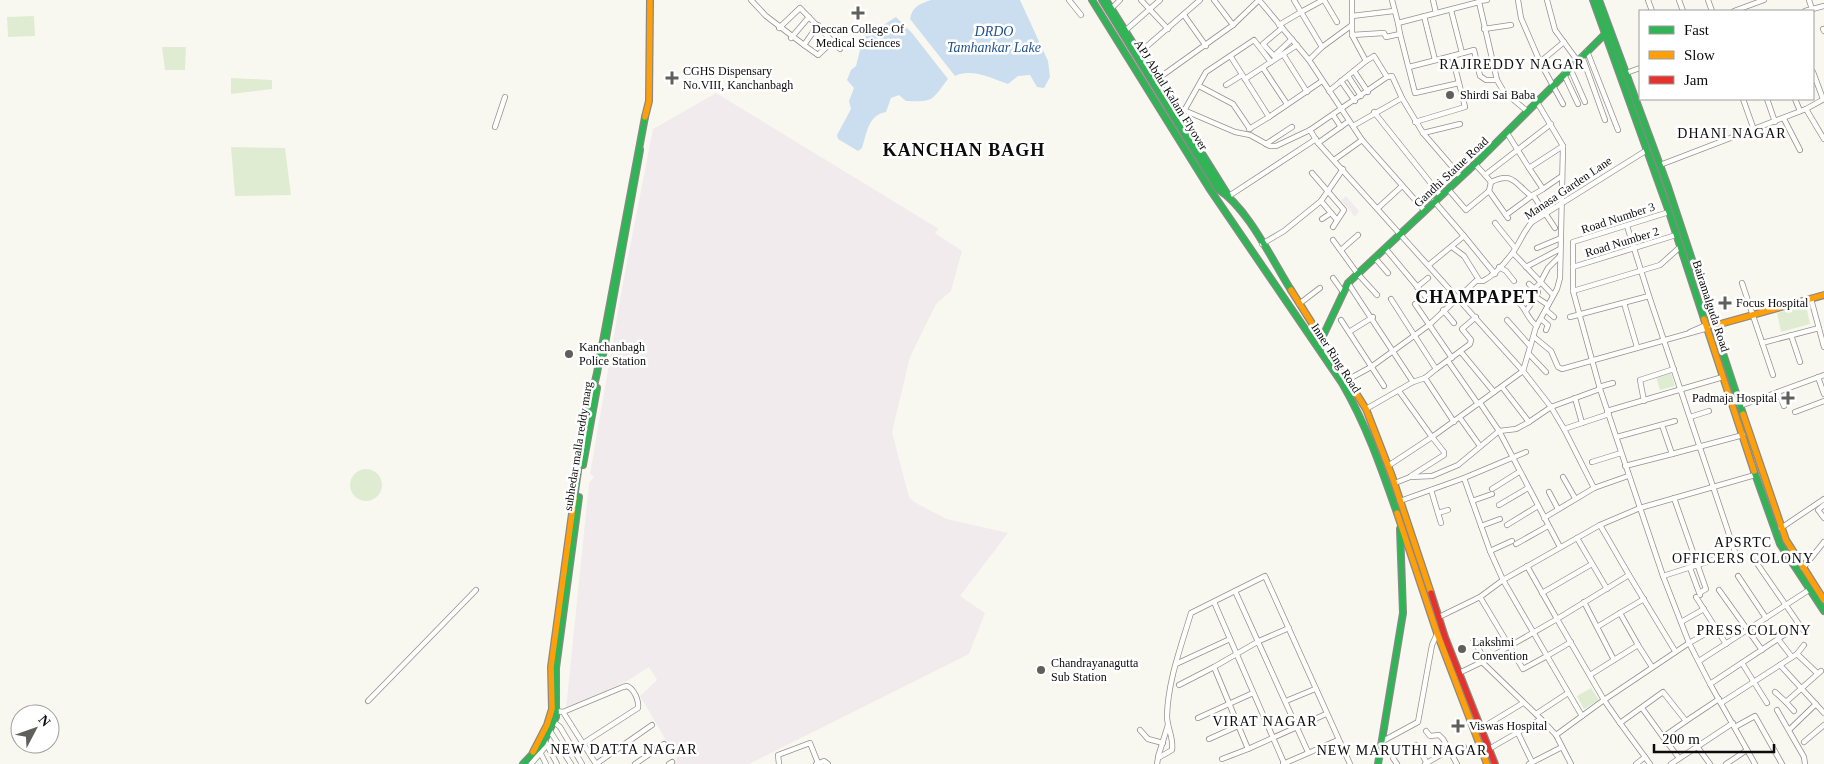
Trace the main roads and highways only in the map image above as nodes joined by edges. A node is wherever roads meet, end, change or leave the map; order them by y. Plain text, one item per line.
1 (650, 0) edge
2 (1092, 0) edge
3 (1102, 0) edge
4 (1106, 0) edge
5 (1593, 0) edge
6 (1600, 0) edge
7 (1607, 32) junction
8 (640, 138) junction
9 (1228, 196) junction
10 (1824, 295) edge
11 (1709, 326) junction
12 (1322, 338) junction
13 (1400, 524) junction
14 (1785, 538) junction
15 (1779, 541) junction
16 (1824, 600) edge
17 (1824, 611) edge
18 (533, 752) junction
19 (523, 764) edge
20 (1378, 764) edge
21 (1487, 764) edge
22 (1495, 764) edge

1 - 8 main road, subhedar malla reddy marg
2 - 13 main road, Inner Ring Road
3 - 9 main road, APJ Abdul Kalam Flyover
4 - 9 main road, Inner Ring Road
5 - 7 main road, Bairamalguda Road
6 - 7 main road, Bairamalguda Road
7 - 11 main road, Bairamalguda Road
7 - 11 main road, Bairamalguda Road
7 - 12 main road, Gandhi Statue Road
8 - 18 main road, subhedar malla reddy marg
8 - 18 main road, subhedar malla reddy marg
9 - 12 main road, Inner Ring Road
10 - 11 main road
11 - 14 main road, Bairamalguda Road
11 - 15 main road, Bairamalguda Road
12 - 22 main road, Inner Ring Road
13 - 20 main road
13 - 21 main road, Inner Ring Road
14 - 15 main road
14 - 16 main road, Bairamalguda Road
15 - 17 main road, Bairamalguda Road
18 - 19 main road, subhedar malla reddy marg

